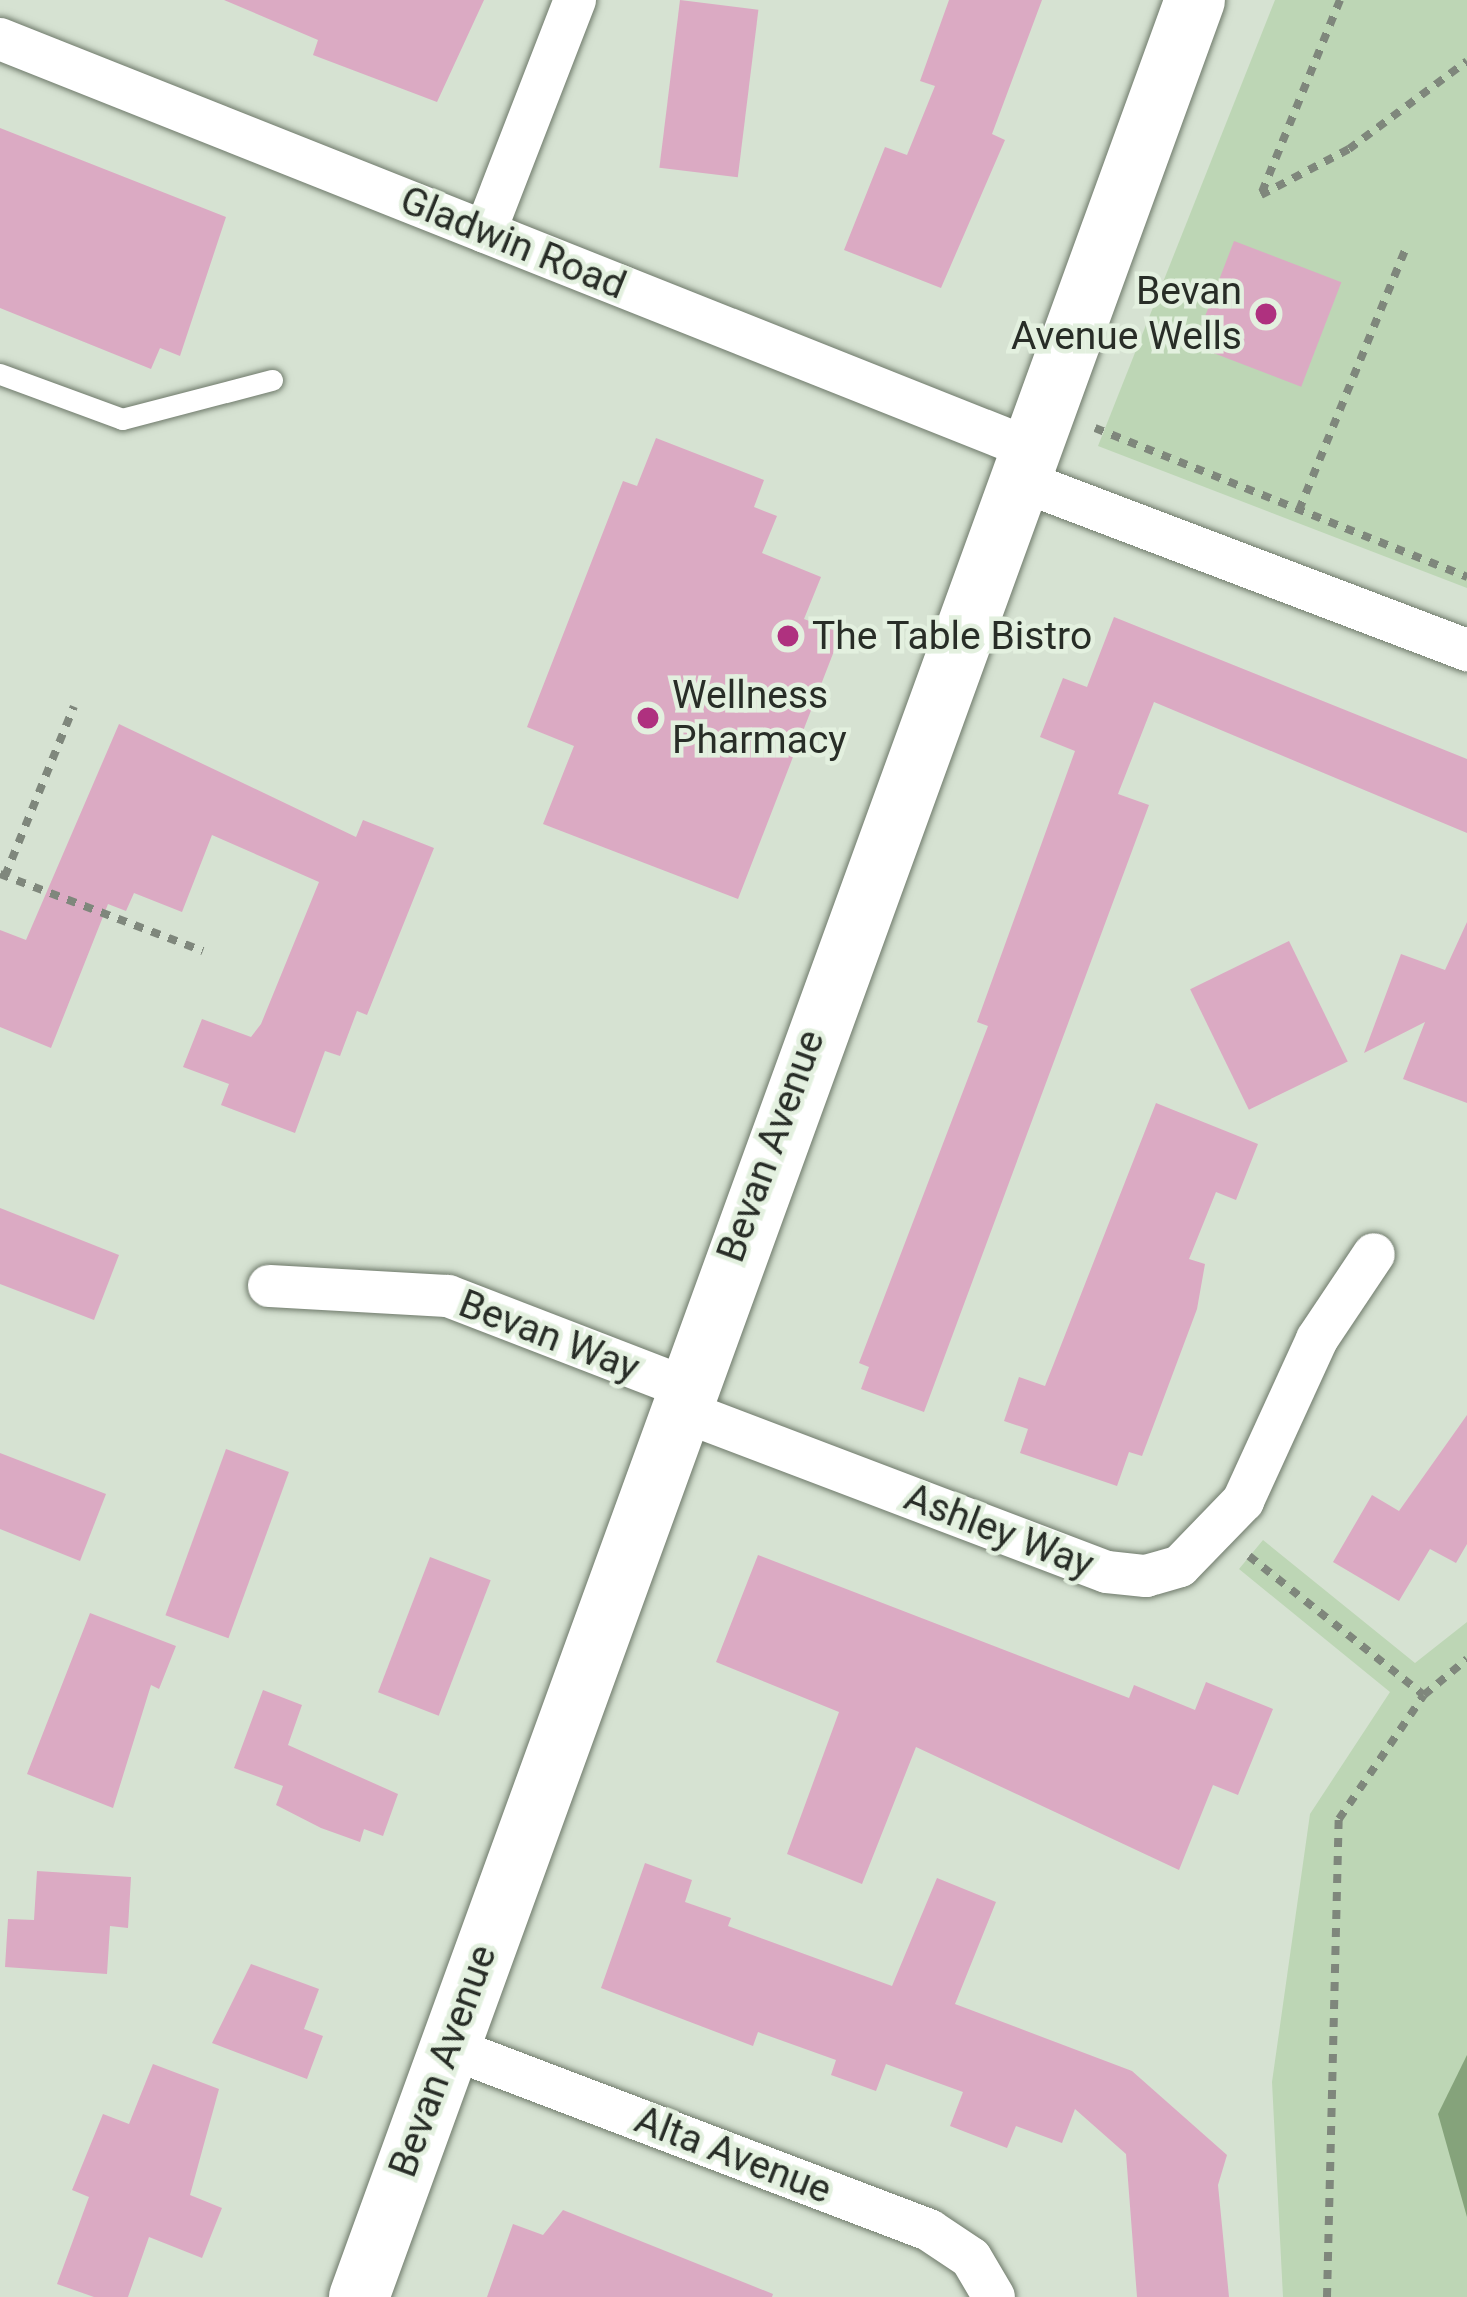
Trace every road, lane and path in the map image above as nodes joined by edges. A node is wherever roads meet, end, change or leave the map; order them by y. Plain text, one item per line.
1 (575, 0) edge
2 (1195, 0) edge
3 (1340, 0) edge
4 (0, 39) edge
5 (1467, 62) edge
6 (485, 232) junction
7 (1405, 250) dead end
8 (0, 374) edge
9 (272, 380) dead end
10 (1027, 444) junction
11 (1299, 510) junction
12 (1467, 577) edge
13 (1467, 650) edge
14 (74, 706) dead end
15 (2, 875) edge
16 (202, 951) dead end
17 (1374, 1254) dead end
18 (269, 1286) dead end
19 (679, 1398) junction
20 (1219, 1534) junction
21 (1467, 1659) edge
22 (1424, 1695) junction
23 (448, 2047) junction
24 (359, 2297) edge
25 (994, 2297) edge
26 (1327, 2297) edge

1 - 6 street
2 - 10 street, Bevan Avenue
3 - 5 path
4 - 6 street, Gladwin Road
6 - 10 street, Gladwin Road
7 - 11 path
8 - 9 lane
10 - 11 path
10 - 13 street, Gladwin Road
10 - 19 street, Bevan Avenue
11 - 12 path
14 - 15 path
15 - 16 path
17 - 20 street, Ashley Way
18 - 19 street, Bevan Way
19 - 20 street, Ashley Way
19 - 23 street, Bevan Avenue
20 - 22 path
21 - 22 path
22 - 26 path
23 - 24 street, Bevan Avenue
23 - 25 street, Alta Avenue

